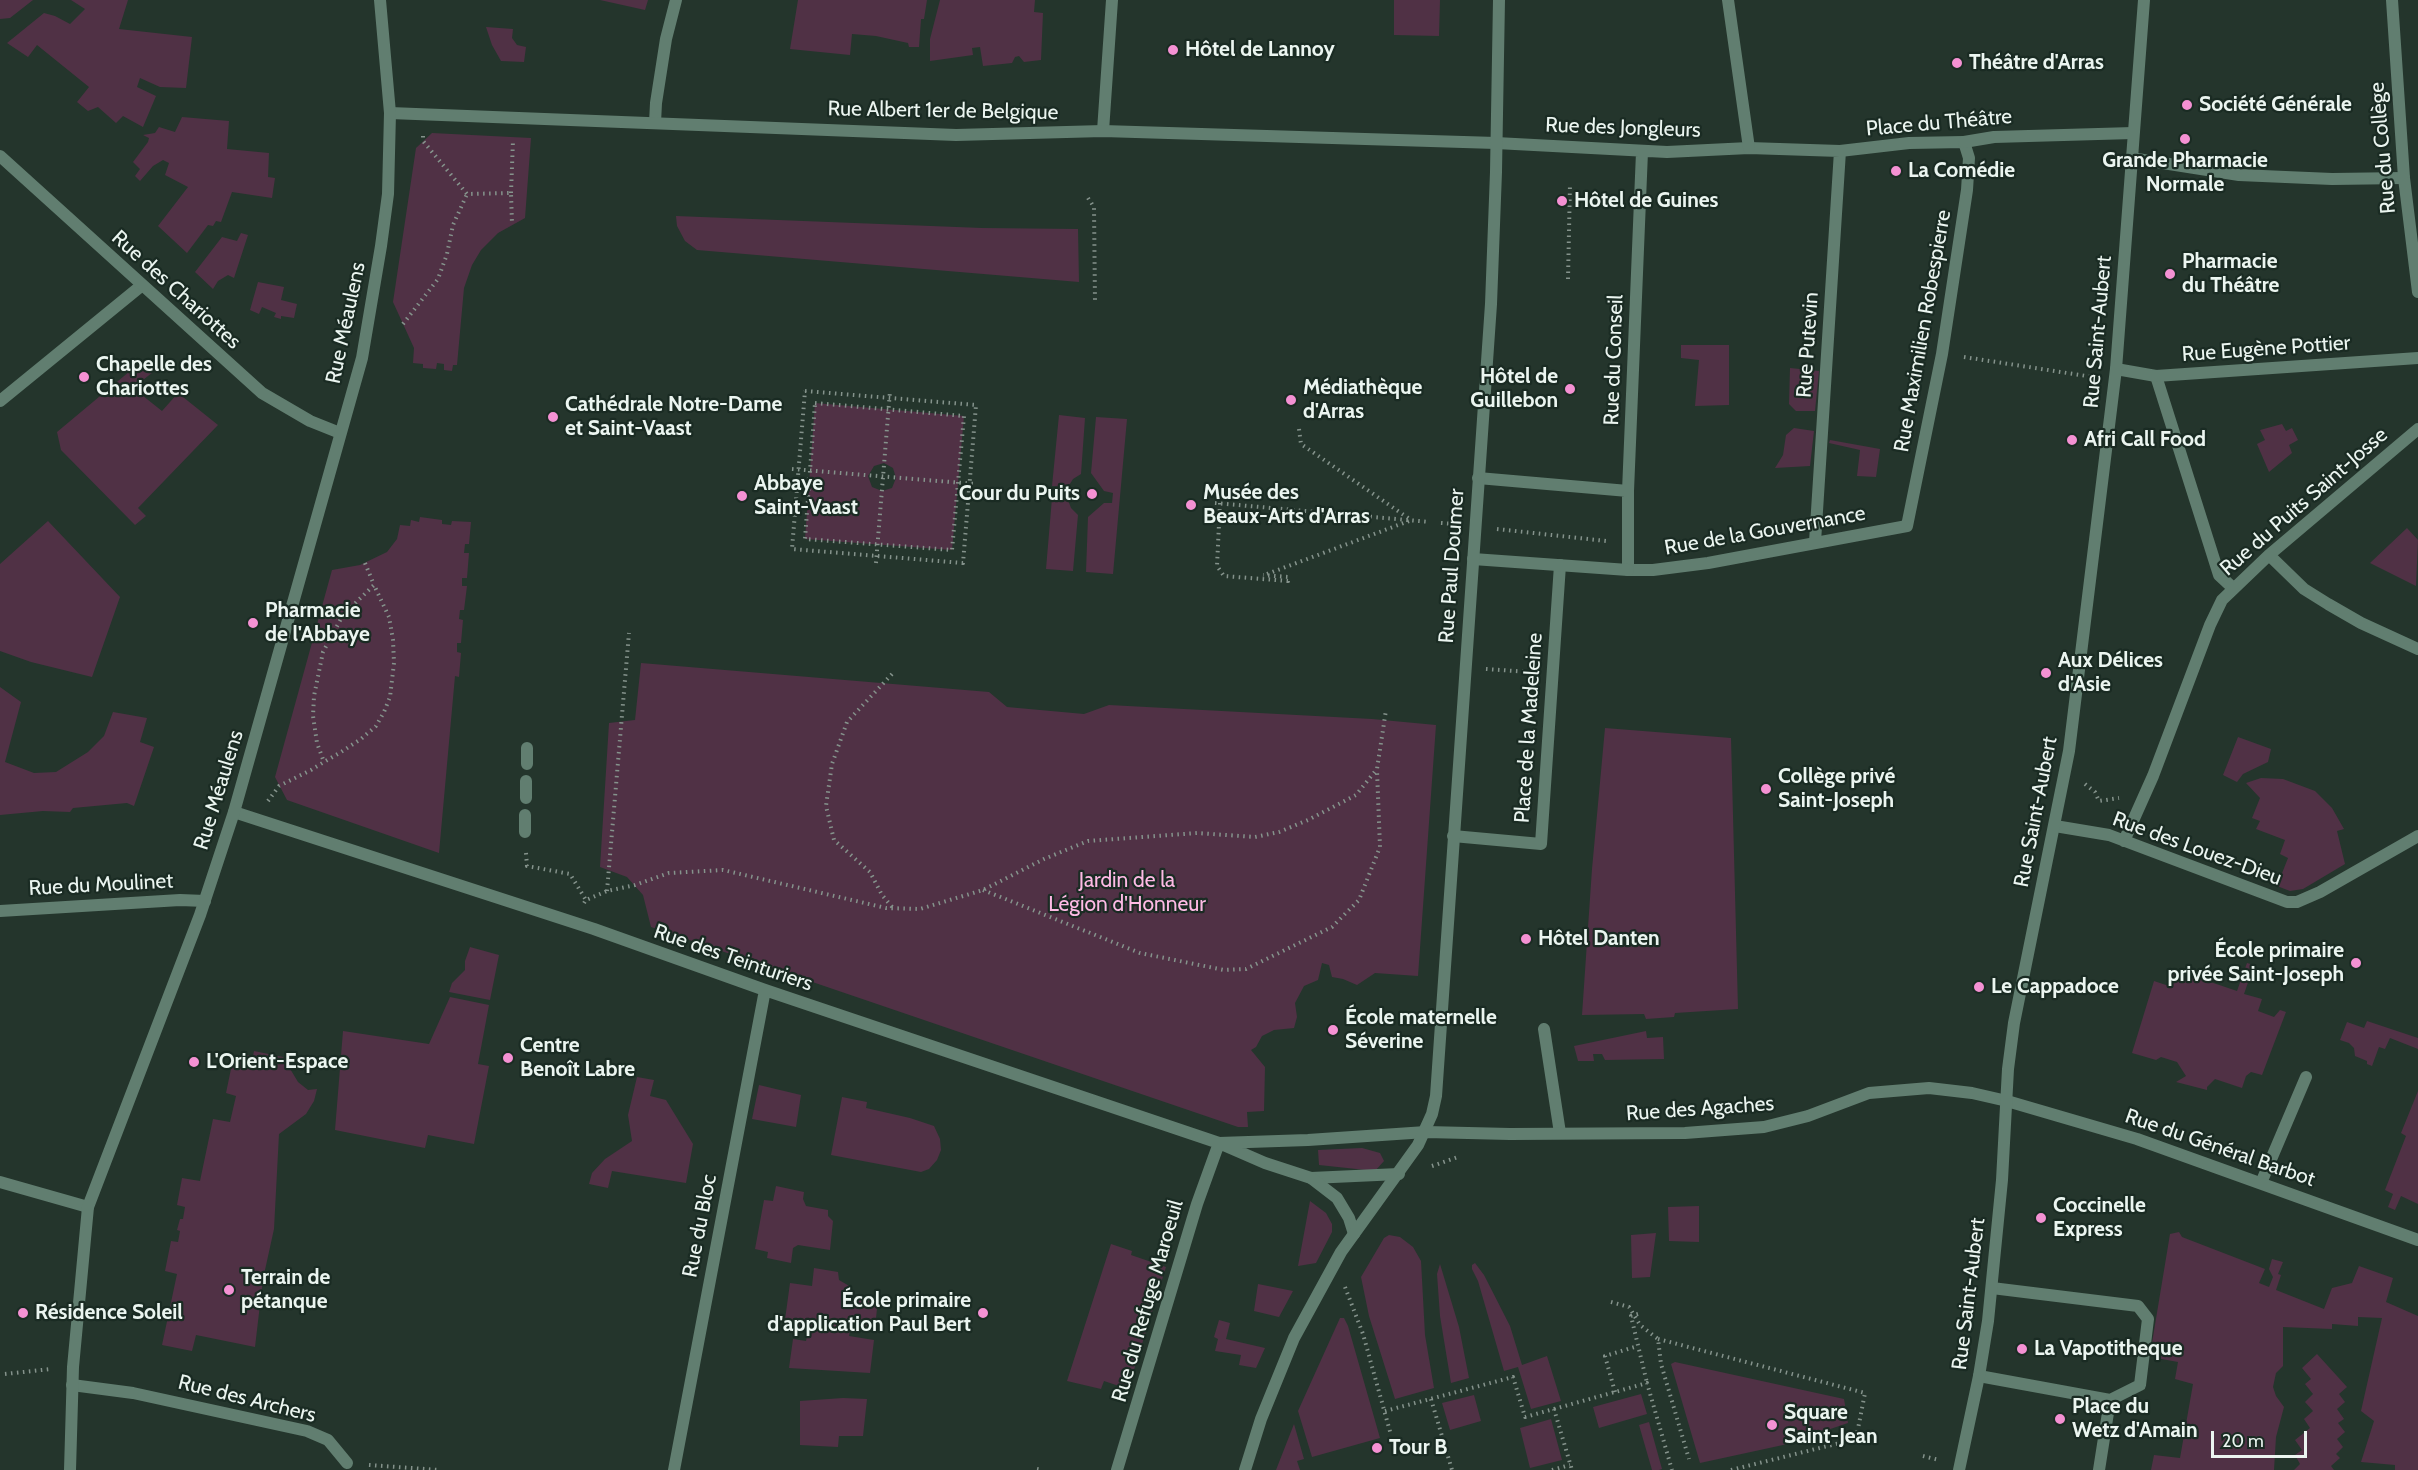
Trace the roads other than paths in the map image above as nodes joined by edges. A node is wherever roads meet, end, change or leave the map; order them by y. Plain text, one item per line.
1 (380, 0) edge
2 (676, 0) edge
3 (1112, 0) edge
4 (1499, 0) edge
5 (1728, 0) edge
6 (2144, 0) edge
7 (2392, 0) edge
8 (390, 113) junction
9 (655, 123) junction
10 (1103, 131) junction
11 (2133, 133) junction
12 (1964, 142) junction
13 (1496, 143) junction
14 (1749, 148) junction
15 (1840, 151) junction
16 (1642, 152) junction
17 (0, 156) edge
18 (2131, 158) junction
19 (2404, 178) junction
20 (141, 285) junction
21 (2418, 292) edge
22 (2418, 358) edge
23 (2116, 369) junction
24 (2156, 376) junction
25 (0, 401) edge
26 (2418, 429) edge
27 (340, 433) junction
28 (1478, 478) junction
29 (1628, 491) junction
30 (1907, 526) joint
31 (1815, 542) junction
32 (2269, 555) junction
33 (1473, 559) junction
34 (1560, 565) junction
35 (1628, 570) junction
36 (2232, 588) junction
37 (2418, 649) edge
38 (527, 748) dead end
39 (527, 764) dead end
40 (526, 781) dead end
41 (526, 798) dead end
42 (234, 812) junction
43 (525, 815) dead end
44 (2055, 826) junction
45 (525, 832) road end
46 (1453, 836) junction
47 (2418, 836) edge
48 (2124, 841) junction
49 (205, 901) junction
50 (0, 911) edge
51 (765, 990) junction
52 (1544, 1029) dead end
53 (2306, 1077) dead end
54 (2007, 1101) junction
55 (1426, 1132) junction
56 (1560, 1133) junction
57 (1219, 1143) junction
58 (1399, 1174) junction
59 (1311, 1178) junction
60 (0, 1182) edge
61 (2261, 1182) junction
62 (88, 1207) junction
63 (1354, 1234) junction
64 (2418, 1240) edge
65 (1992, 1288) junction
66 (1979, 1376) junction
67 (72, 1385) junction
68 (2110, 1400) junction
69 (347, 1467) edge
70 (70, 1470) edge
71 (674, 1470) edge
72 (1117, 1470) edge
73 (1245, 1470) edge
74 (1959, 1470) edge
75 (2099, 1470) edge

1 - 8 street, Rue Méaulens
2 - 9 street
3 - 10 street
4 - 13 street, Rue Paul Doumer
5 - 14 street
6 - 11 street, Rue Saint-Aubert
7 - 19 street, Rue du Collège
8 - 9 street, Rue Albert 1er de Belgique
8 - 27 street, Rue Méaulens
9 - 10 street, Rue Albert 1er de Belgique
10 - 13 street, Rue Albert 1er de Belgique
11 - 12 street, Place du Théâtre
11 - 18 street, Rue Saint-Aubert
12 - 15 street, Place du Théâtre
12 - 30 street, Rue Maximilien Robespierre
13 - 16 street, Rue des Jongleurs
13 - 28 street, Rue Paul Doumer
14 - 15 street, Place du Théâtre
14 - 16 street, Rue des Jongleurs
15 - 31 street, Rue Putevin
16 - 29 street, Rue du Conseil
17 - 20 street, Rue des Chariottes
18 - 19 street
18 - 23 street, Rue Saint-Aubert
19 - 21 street, Rue du Collège
20 - 25 street
20 - 27 street, Rue des Chariottes
22 - 24 street, Rue Eugène Pottier
23 - 24 street, Rue Eugène Pottier
23 - 44 street, Rue Saint-Aubert
24 - 36 street
26 - 32 street, Rue du Puits Saint-Josse
27 - 42 street, Rue Méaulens
28 - 29 street
28 - 33 street, Rue Paul Doumer
29 - 35 street, Rue du Conseil
30 - 31 street, Rue de la Gouvernance
31 - 35 street, Rue de la Gouvernance
32 - 36 street, Rue du Puits Saint-Josse
32 - 37 street
33 - 34 street, Rue de la Gouvernance
33 - 46 street, Rue Paul Doumer
34 - 35 street, Rue de la Gouvernance
34 - 46 street, Place de la Madeleine
36 - 48 street, Rue du Puits Saint-Josse
38 - 39 street
40 - 41 street
42 - 49 street, Rue Méaulens
42 - 51 street, Rue des Teinturiers
43 - 45 street
44 - 48 street, Rue des Louez-Dieu
44 - 54 street, Rue Saint-Aubert
46 - 55 street, Rue Paul Doumer
47 - 48 street, Rue des Louez-Dieu
49 - 50 street, Rue du Moulinet
49 - 62 street, Rue Méaulens
51 - 57 street, Rue des Teinturiers
51 - 71 street, Rue du Bloc
52 - 56 street
53 - 61 street
54 - 56 street, Rue des Agaches
54 - 61 street, Rue du Général Barbot
54 - 65 street, Rue Saint-Aubert
55 - 56 street, Rue des Agaches
55 - 57 street, Rue des Agaches
55 - 58 street, Rue Paul Doumer
57 - 59 street, Rue des Teinturiers
57 - 72 street, Rue du Refuge Maroeuil
58 - 59 street
58 - 63 street, Rue Paul Doumer
59 - 63 street
60 - 62 street
61 - 64 street, Rue du Général Barbot
62 - 67 street, Rue Méaulens
63 - 73 street, Rue Paul Doumer
65 - 66 street, Rue Saint-Aubert
65 - 68 street
66 - 68 street
66 - 74 street, Rue Saint-Aubert
67 - 69 street, Rue des Archers
67 - 70 street, Rue Méaulens
68 - 75 street

